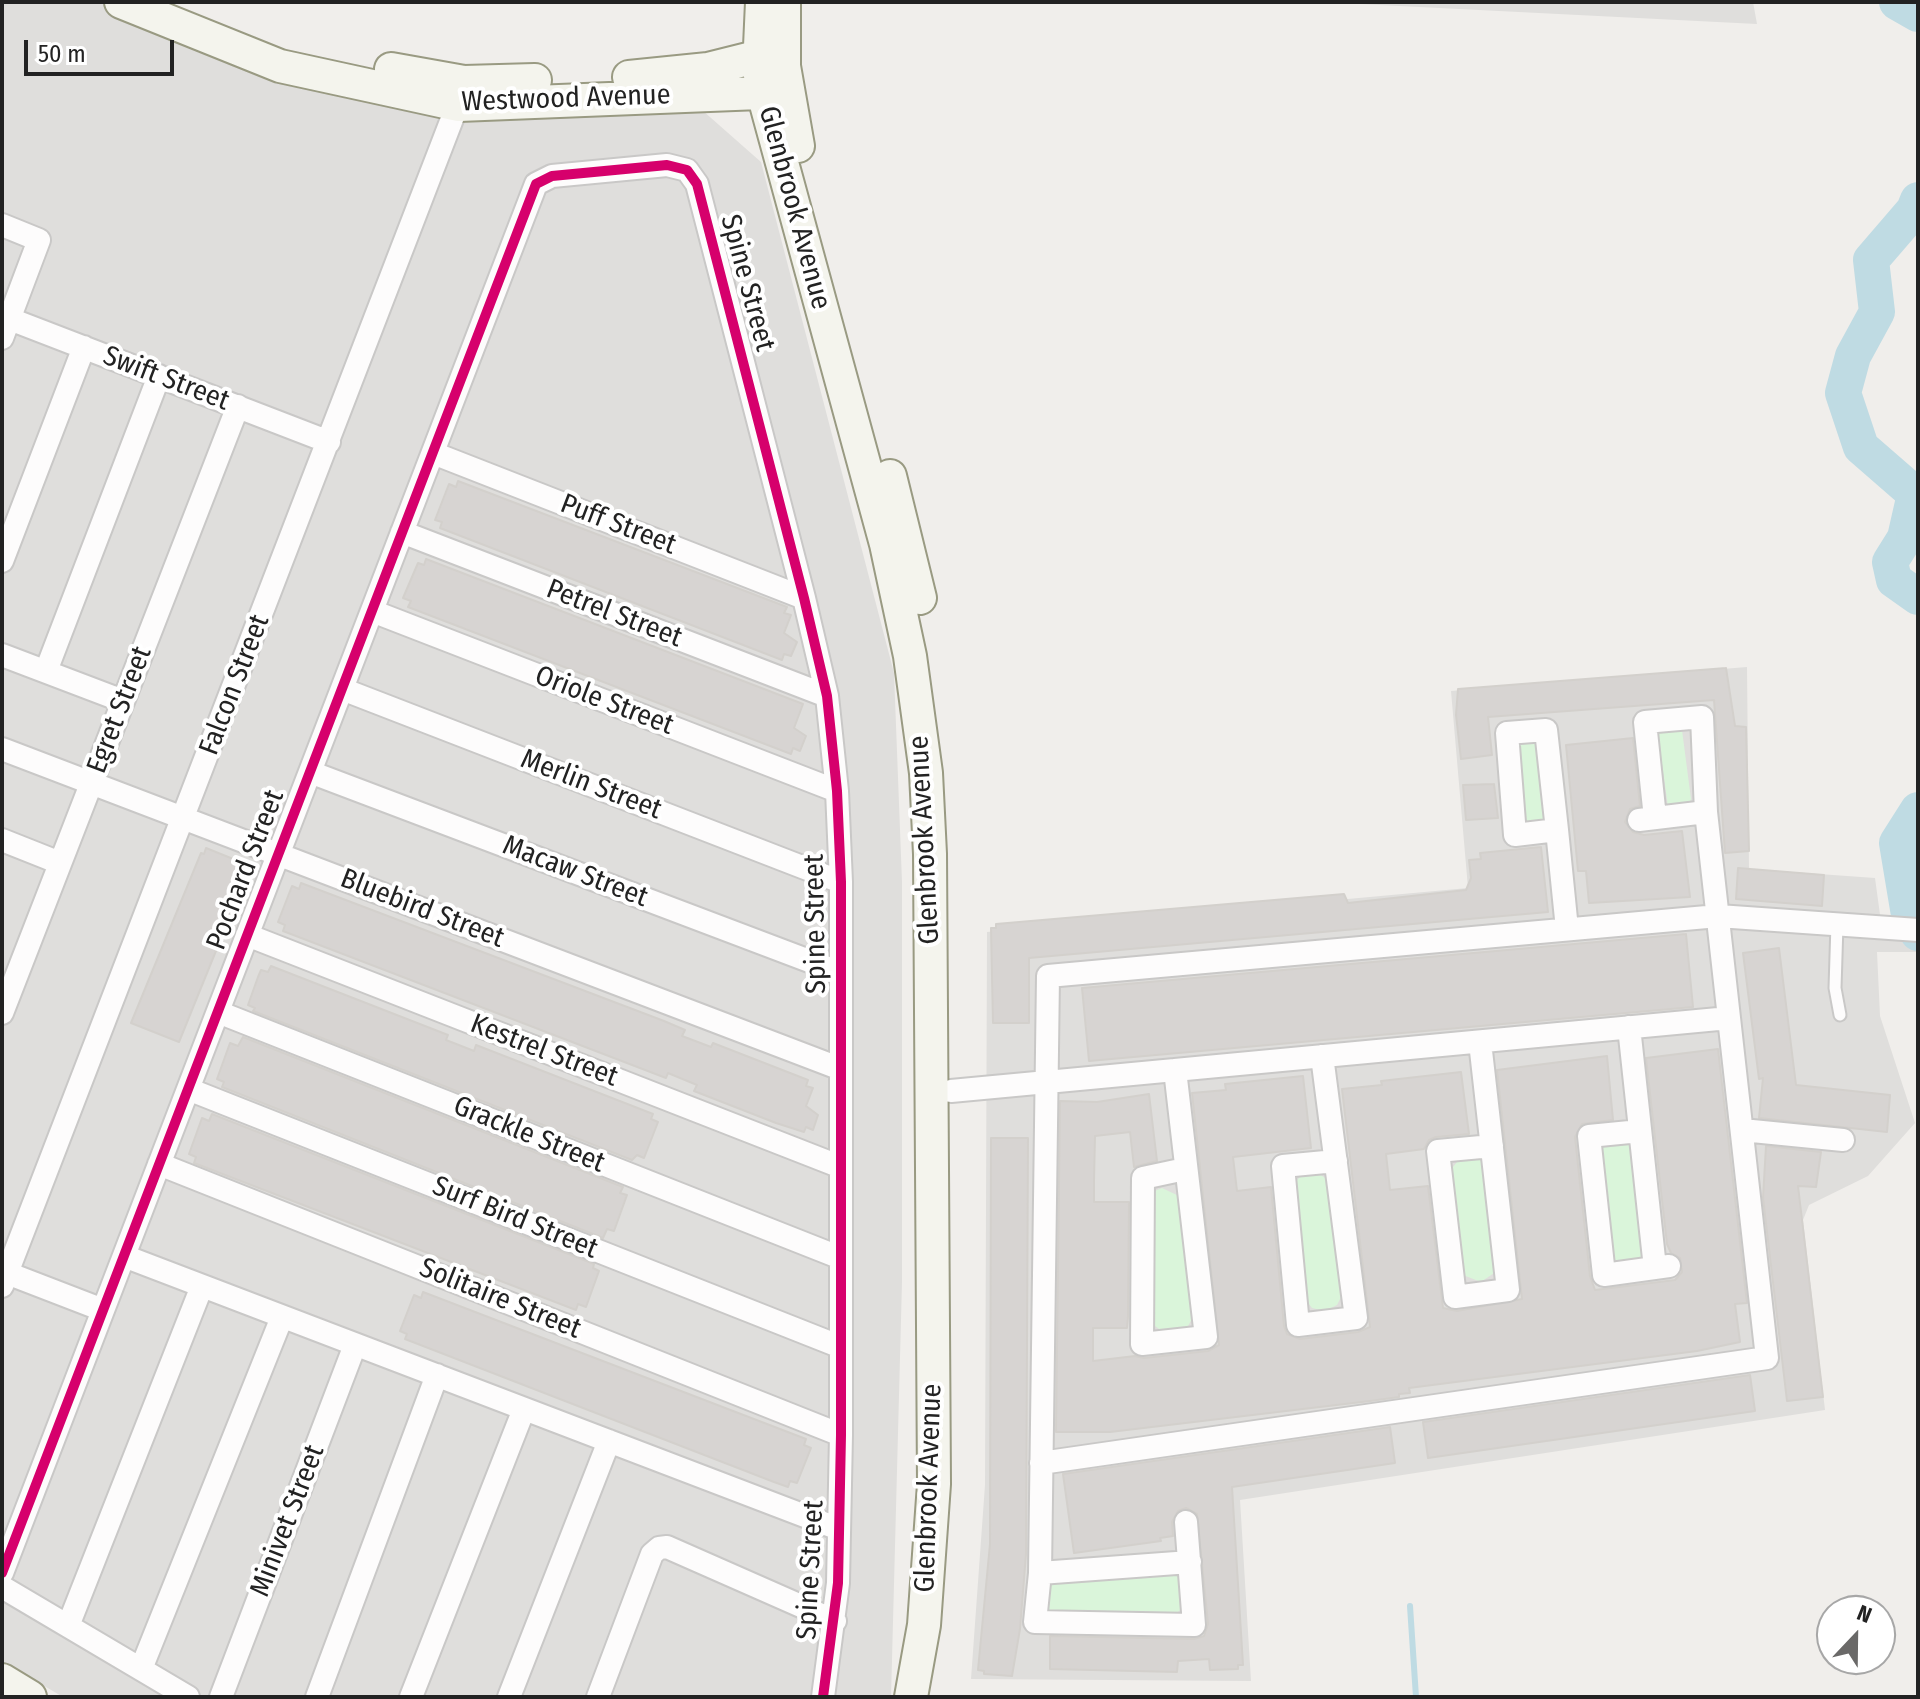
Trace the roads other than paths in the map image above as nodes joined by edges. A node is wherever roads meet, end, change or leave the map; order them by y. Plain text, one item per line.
1 (121, 2) edge
2 (166, 2) edge
3 (762, 2) edge
4 (784, 2) edge
5 (772, 53) junction
6 (775, 92) junction
7 (462, 94) junction
8 (536, 184) joint
9 (2, 225) edge
10 (4, 324) edge
11 (84, 347) junction
12 (159, 376) junction
13 (238, 406) junction
14 (329, 442) junction
15 (433, 453) junction
16 (402, 532) junction
17 (2, 561) edge
18 (804, 598) junction
19 (372, 611) junction
20 (2, 655) edge
21 (46, 671) junction
22 (342, 689) junction
23 (827, 696) junction
24 (123, 701) junction
25 (2, 749) edge
26 (310, 772) junction
27 (91, 783) junction
28 (837, 791) junction
29 (1706, 812) junction
30 (183, 818) junction
31 (1557, 830) junction
32 (2, 840) edge
33 (278, 854) junction
34 (60, 863) junction
35 (841, 882) junction
36 (1718, 916) junction
37 (1837, 924) junction
38 (1567, 929) junction
39 (1918, 930) edge
40 (247, 935) junction
41 (841, 973) junction
42 (218, 1012) junction
43 (2, 1013) edge
44 (1840, 1015) dead end
45 (1729, 1018) junction
46 (1629, 1027) junction
47 (1480, 1042) junction
48 (1322, 1056) junction
49 (841, 1069) junction
50 (1175, 1070) junction
51 (1047, 1082) junction
52 (188, 1089) junction
53 (951, 1091) junction
54 (1742, 1130) junction
55 (1640, 1131) junction
56 (1843, 1140) dead end
57 (1492, 1146) junction
58 (1336, 1161) junction
59 (159, 1164) junction
60 (841, 1167) junction
61 (1185, 1169) junction
62 (124, 1256) junction
63 (841, 1258) junction
64 (5, 1279) edge
65 (202, 1286) junction
66 (103, 1310) junction
67 (282, 1317) junction
68 (355, 1345) junction
69 (841, 1347) junction
70 (437, 1375) junction
71 (524, 1409) junction
72 (841, 1435) junction
73 (609, 1441) junction
74 (1041, 1463) junction
75 (1186, 1522) dead end
76 (839, 1529) junction
77 (1190, 1562) junction
78 (2, 1573) edge
79 (1040, 1573) junction
80 (2, 1587) edge
81 (835, 1621) junction
82 (68, 1626) junction
83 (141, 1669) junction
84 (2, 1680) edge
85 (30, 1697) edge
86 (188, 1697) edge
87 (221, 1697) edge
88 (317, 1697) edge
89 (411, 1697) edge
90 (509, 1697) edge
91 (598, 1697) edge
92 (823, 1697) edge
93 (911, 1697) edge
94 (930, 1697) edge

1 - 7 street, Westwood Avenue
2 - 7 street, Westwood Avenue
3 - 5 street, Glenbrook Avenue
4 - 5 street, Glenbrook Avenue
5 - 6 street, Glenbrook Avenue
5 - 7 street, Westwood Avenue
6 - 7 street, Westwood Avenue
6 - 53 street, Glenbrook Avenue
6 - 93 street, Glenbrook Avenue
7 - 14 street, Falcon Street
8 - 15 street, Pochard Street
8 - 18 street, Spine Street
9 - 10 street
10 - 11 street, Swift Street
11 - 12 street, Swift Street
11 - 17 street
12 - 13 street, Swift Street
12 - 21 street
13 - 14 street, Swift Street
13 - 24 street, Egret Street
14 - 30 street, Falcon Street
15 - 16 street, Pochard Street
15 - 18 street, Puff Street
16 - 19 street, Pochard Street
16 - 23 street, Petrel Street
18 - 23 street, Spine Street
19 - 22 street, Pochard Street
19 - 28 street, Oriole Street
20 - 21 street
21 - 24 street
22 - 26 street, Pochard Street
22 - 35 street, Merlin Street
23 - 28 street, Spine Street
24 - 27 street, Egret Street
25 - 27 street, Bluebird Street
26 - 33 street, Pochard Street
26 - 41 street, Macaw Street
27 - 30 street, Bluebird Street
27 - 34 street, Egret Street
28 - 35 street, Spine Street
29 - 29 street
29 - 36 street
30 - 33 street, Bluebird Street
30 - 64 street, Falcon Street
31 - 31 street
31 - 38 street
32 - 34 street
33 - 40 street, Pochard Street
33 - 49 street, Bluebird Street
34 - 43 street, Egret Street
35 - 41 street, Spine Street
36 - 37 street
36 - 38 street
36 - 45 street
37 - 39 street
37 - 44 lane
38 - 51 street
40 - 42 street, Pochard Street
40 - 60 street, Kestrel Street
41 - 49 street, Spine Street
42 - 52 street, Pochard Street
42 - 63 street, Grackle Street
45 - 46 street
45 - 54 street
46 - 47 street
46 - 55 street
47 - 48 street
47 - 57 street
48 - 50 street
48 - 58 street
49 - 60 street, Spine Street
50 - 51 street
50 - 61 street
51 - 53 street
51 - 74 street
52 - 59 street, Pochard Street
52 - 69 street, Surf Bird Street
53 - 94 street, Glenbrook Avenue
54 - 56 street
54 - 74 street
55 - 55 street
57 - 57 street
58 - 58 street
59 - 62 street, Pochard Street
59 - 72 street, Solitaire Street
60 - 63 street, Spine Street
61 - 61 street
62 - 65 street
62 - 66 street, Pochard Street
63 - 69 street, Spine Street
64 - 66 street
65 - 67 street
65 - 82 street
66 - 78 street, Pochard Street
67 - 68 street
67 - 83 street
68 - 70 street
68 - 87 street, Minivet Street
69 - 72 street, Spine Street
70 - 71 street
70 - 88 street
71 - 73 street
71 - 89 street
72 - 76 street, Spine Street
73 - 76 street
73 - 90 street
74 - 79 street
75 - 77 street
76 - 81 street, Spine Street
77 - 79 street
77 - 79 street
80 - 82 street
81 - 91 street
81 - 92 street, Spine Street
82 - 83 street
83 - 86 street
84 - 85 street

